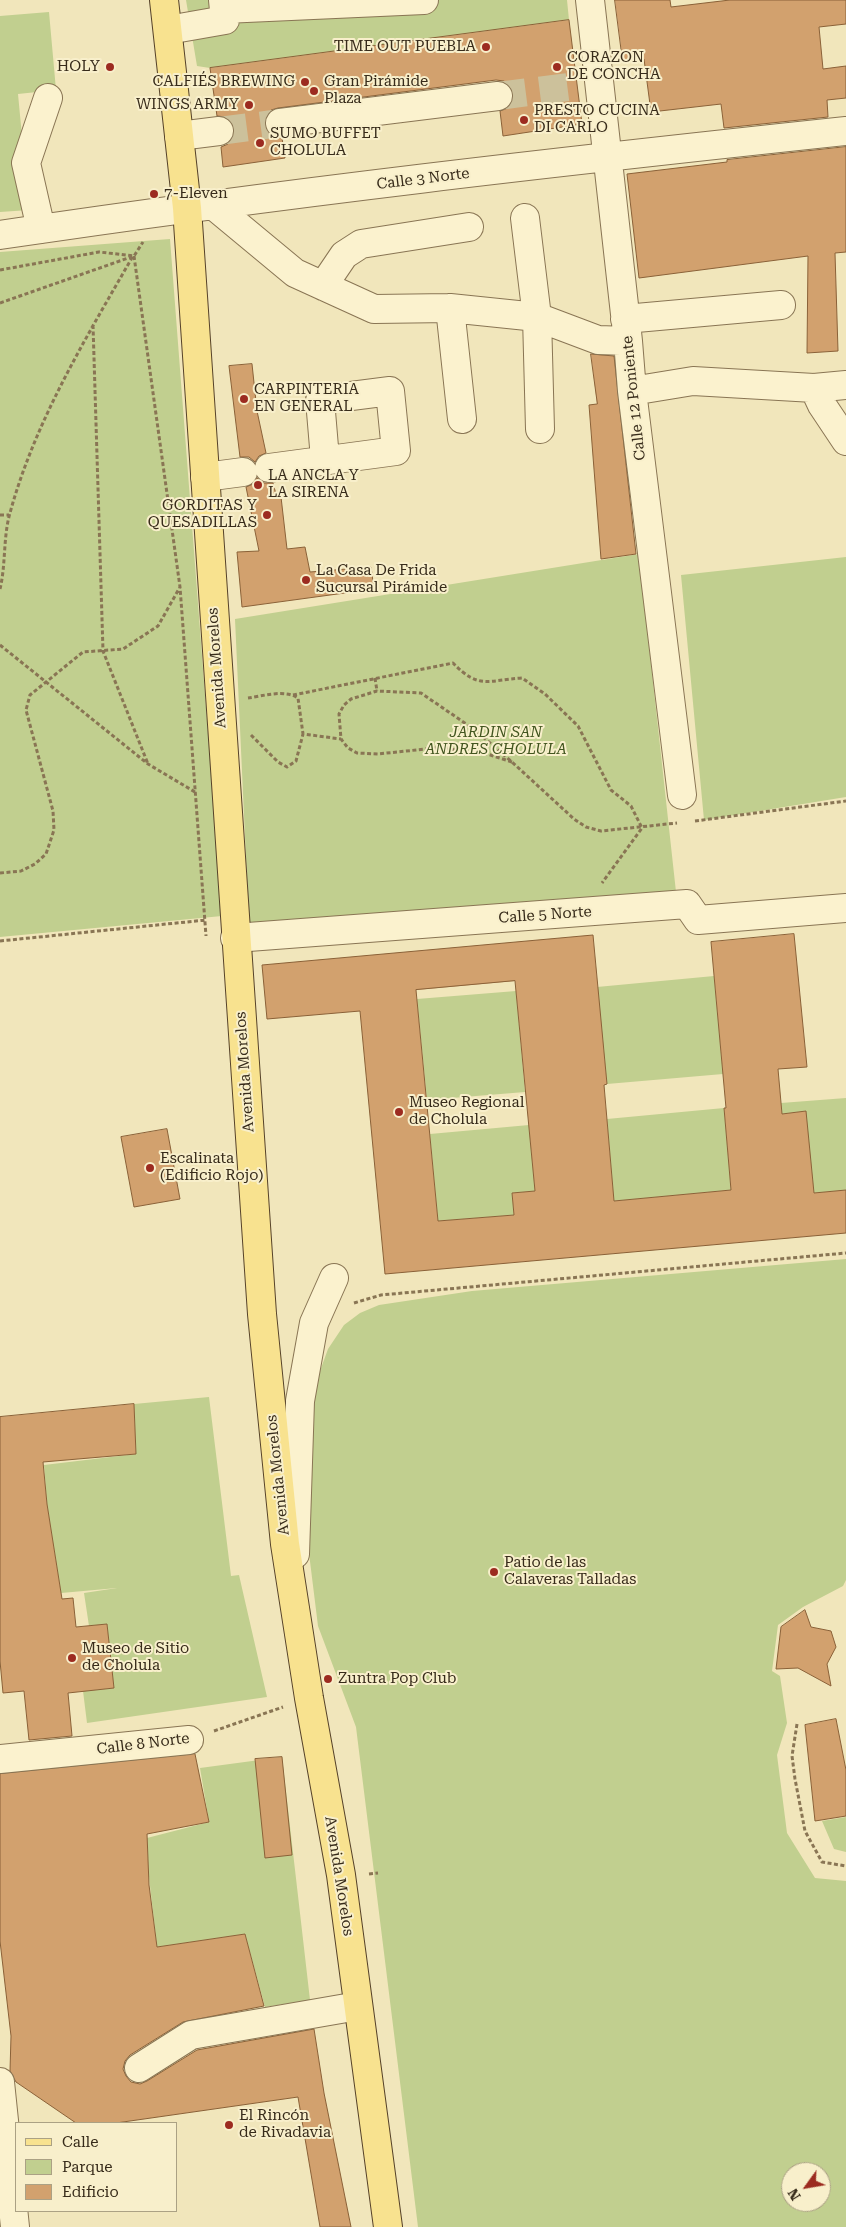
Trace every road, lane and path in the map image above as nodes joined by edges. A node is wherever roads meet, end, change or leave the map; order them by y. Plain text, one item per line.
1 (164, 0) edge
2 (424, 0) edge
3 (590, 0) edge
4 (223, 4) edge
5 (168, 30) junction
6 (498, 96) tunnel mouth
7 (48, 98) dead end
8 (280, 124) tunnel mouth
9 (846, 130) edge
10 (219, 131) tunnel mouth
11 (179, 136) junction
12 (607, 157) junction
13 (200, 206) junction
14 (525, 218) dead end
15 (469, 227) dead end
16 (41, 229) junction
17 (0, 235) edge
18 (134, 256) junction
19 (323, 286) junction
20 (0, 303) edge
21 (781, 306) dead end
22 (450, 308) junction
23 (537, 317) junction
24 (94, 324) junction
25 (627, 330) junction
26 (846, 385) edge
27 (814, 388) junction
28 (632, 391) junction
29 (462, 418) dead end
30 (540, 429) dead end
31 (846, 441) edge
32 (325, 459) dead end
33 (205, 477) junction
34 (0, 515) edge
35 (9, 515) junction
36 (184, 581) dead end
37 (180, 587) junction
38 (0, 589) edge
39 (0, 646) edge
40 (103, 650) junction
41 (375, 678) junction
42 (47, 681) junction
43 (377, 691) junction
44 (293, 694) junction
45 (220, 704) junction
46 (302, 734) junction
47 (341, 739) junction
48 (148, 764) junction
49 (195, 792) junction
50 (682, 795) dead end
51 (0, 873) edge
52 (846, 908) edge
53 (581, 912) junction
54 (204, 921) junction
55 (235, 927) junction
56 (0, 941) edge
57 (846, 1253) edge
58 (334, 1278) dead end
59 (348, 1308) dead end
60 (293, 1593) junction
61 (309, 1698) junction
62 (797, 1724) dead end
63 (189, 1740) joint
64 (0, 1759) edge
65 (846, 1866) edge
66 (358, 2006) junction
67 (139, 2068) dead end
68 (0, 2082) edge
69 (15, 2227) edge
70 (388, 2227) edge

1 - 5 main road, Avenida Morelos
2 - 4 street
3 - 12 street, Calle 12 Poniente
4 - 5 street
5 - 11 main road, Avenida Morelos
6 - 8 street
7 - 16 street
9 - 12 street, Calle 3 Norte
10 - 11 street
11 - 13 main road, Avenida Morelos
12 - 13 street, Calle 3 Norte
12 - 25 street, Calle 12 Poniente
13 - 16 street, Calle 3 Norte
13 - 19 street
13 - 33 main road, Avenida Morelos
14 - 23 street
15 - 19 street
16 - 17 street, Calle 3 Norte
18 - 20 path
18 - 24 path
18 - 37 path
19 - 22 street
21 - 25 street
22 - 23 street
22 - 29 street
23 - 25 street
23 - 30 street
24 - 35 path
24 - 40 path
25 - 28 street, Calle 12 Poniente
26 - 27 street
27 - 28 street
27 - 31 street
28 - 50 street, Calle 12 Poniente
32 - 33 street
33 - 45 main road, Avenida Morelos
34 - 35 path
35 - 38 path
36 - 37 path
37 - 40 path
37 - 49 path
39 - 42 path
40 - 42 path
40 - 48 path
41 - 43 path
41 - 44 path
41 - 53 path
42 - 48 path
42 - 51 path
43 - 47 path
43 - 47 path
44 - 45 path
44 - 46 path
45 - 46 path
45 - 55 main road, Avenida Morelos
46 - 47 path
48 - 49 path
49 - 54 path
52 - 53 street, Calle 5 Norte
53 - 55 street, Calle 5 Norte
54 - 55 path
54 - 56 path
55 - 60 main road, Avenida Morelos
57 - 59 path
58 - 60 street
60 - 61 main road, Avenida Morelos
61 - 63 path, Calle 8 Norte
61 - 66 main road, Avenida Morelos
62 - 65 path
63 - 64 street, Calle 8 Norte
66 - 67 street
66 - 70 main road, Avenida Morelos
68 - 69 street

